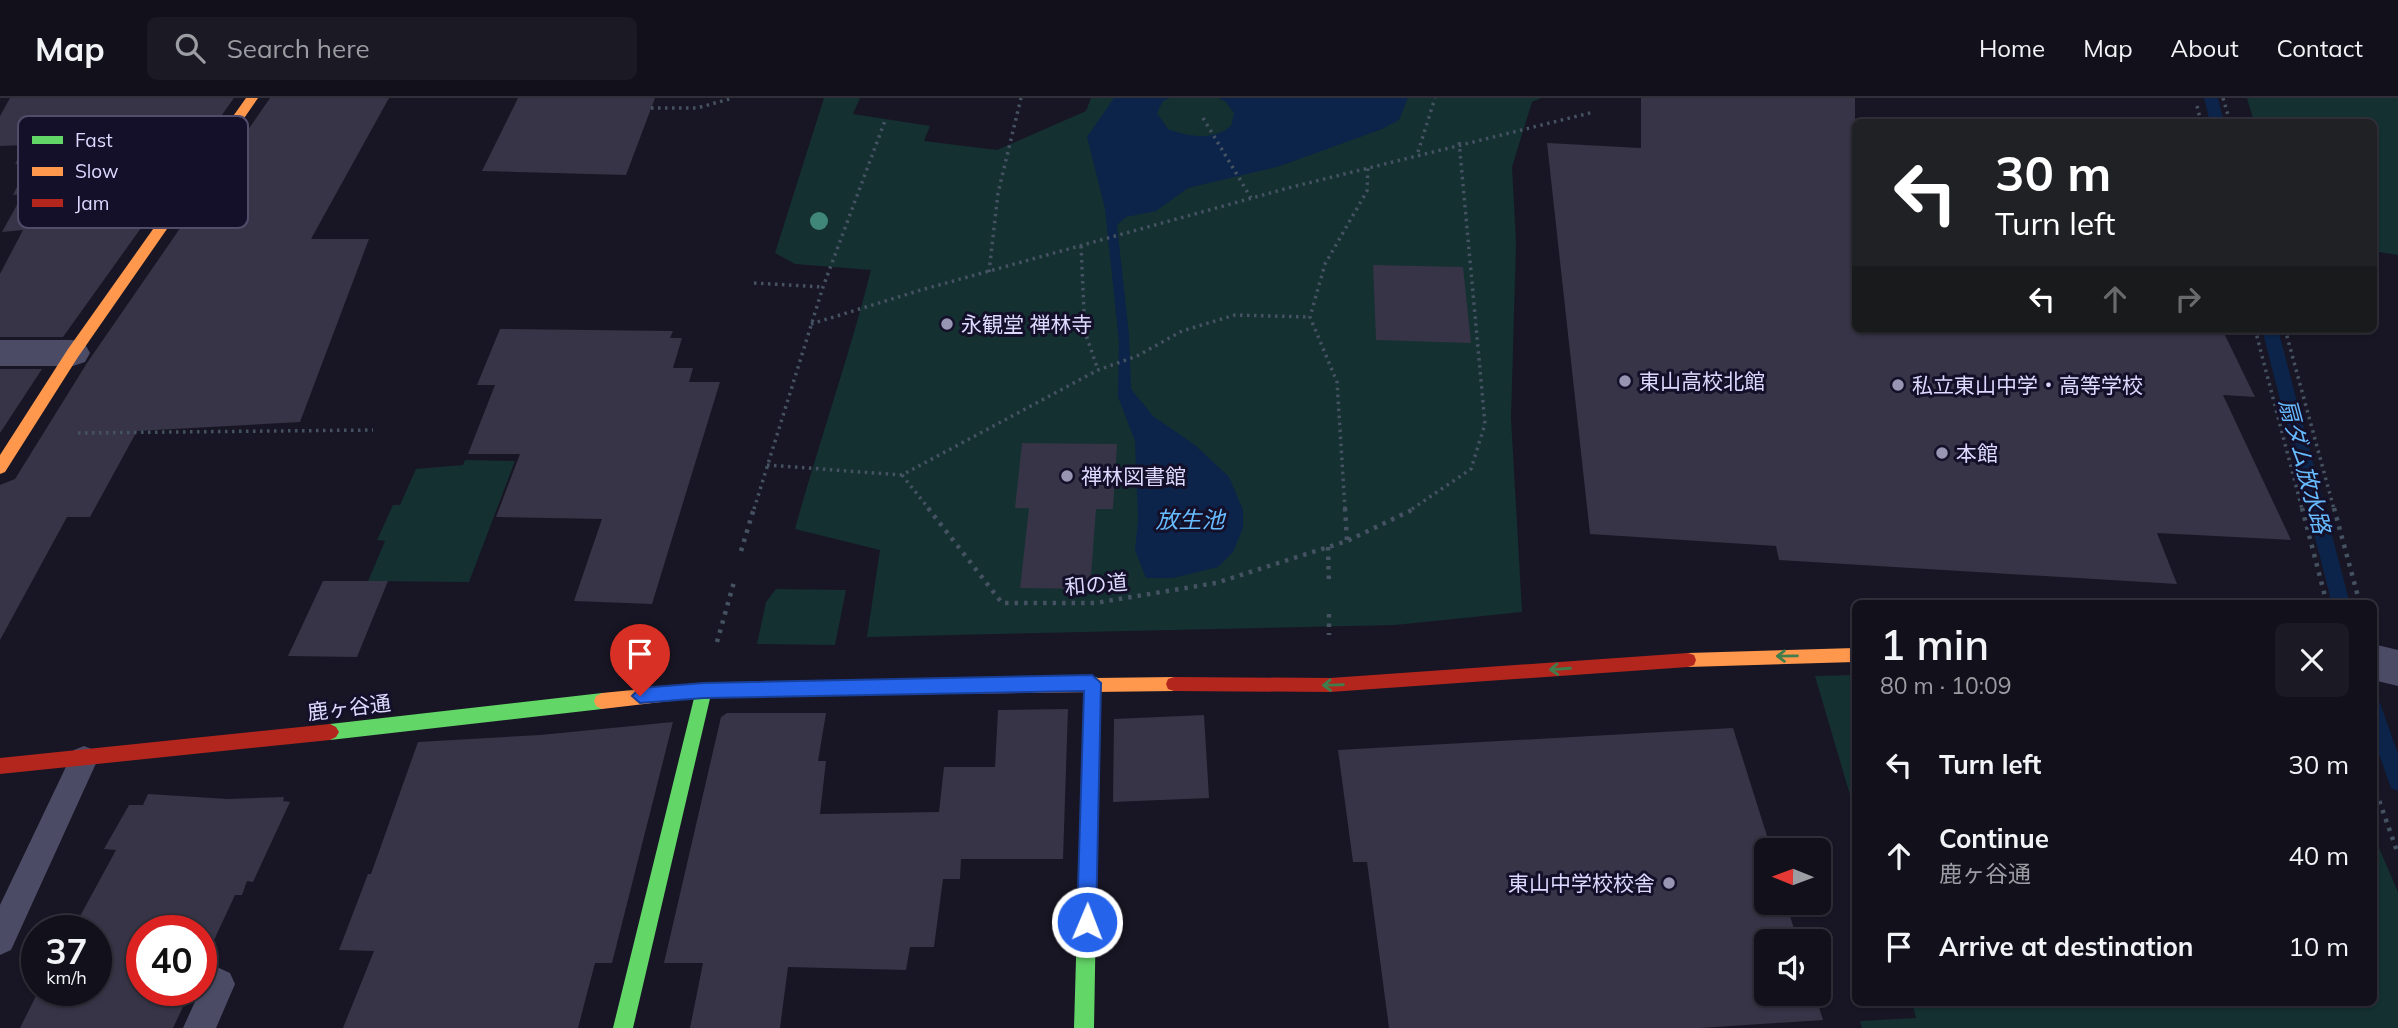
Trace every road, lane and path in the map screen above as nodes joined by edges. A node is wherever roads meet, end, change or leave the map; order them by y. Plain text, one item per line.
1 (252, 98) edge
2 (733, 98) edge
3 (1021, 98) edge
4 (2223, 98) edge
5 (1435, 99) edge
6 (2197, 106) dead end
7 (652, 108) dead end
8 (1594, 112) dead end
9 (239, 116) edge
10 (886, 118) dead end
11 (1203, 118) dead end
12 (2200, 119) edge
13 (2229, 119) edge
14 (1459, 141) junction
15 (1418, 153) junction
16 (1368, 166) junction
17 (1251, 198) junction
18 (161, 228) edge
19 (1081, 246) junction
20 (989, 272) junction
21 (754, 283) dead end
22 (823, 287) junction
23 (1310, 317) junction
24 (811, 324) junction
25 (2256, 333) edge
26 (2286, 333) edge
27 (0, 353) edge
28 (73, 353) junction
29 (1098, 370) junction
30 (373, 430) dead end
31 (21, 434) junction
32 (767, 465) junction
33 (0, 468) edge
34 (902, 475) junction
35 (1347, 541) junction
36 (1328, 547) junction
37 (741, 551) dead end
38 (734, 582) dead end
39 (1329, 585) dead end
40 (2327, 600) edge
41 (2359, 600) edge
42 (1852, 655) edge
43 (2377, 663) edge
44 (2398, 668) edge
45 (1092, 683) junction
46 (704, 691) junction
47 (84, 759) junction
48 (0, 766) edge
49 (2377, 794) edge
50 (2398, 854) edge
51 (0, 939) edge
52 (219, 984) dead end
53 (199, 1028) edge
54 (623, 1028) edge
55 (1084, 1028) edge

1 - 9 street
2 - 7 path
3 - 20 path
4 - 13 path
5 - 15 path
6 - 12 path
8 - 14 path
10 - 22 path
11 - 17 path
14 - 15 path
14 - 35 path, 和の道
15 - 16 path
16 - 17 path
16 - 23 path
17 - 19 path
18 - 28 street
19 - 20 path
19 - 29 path
20 - 24 path
21 - 22 path
22 - 24 path
23 - 29 path
23 - 35 path
24 - 32 path
25 - 40 path
26 - 41 path
27 - 28 street
28 - 31 street
29 - 34 path
30 - 31 path
31 - 33 street
32 - 34 path
32 - 37 path
34 - 36 path, 和の道
35 - 36 path, 和の道
36 - 39 path
38 - 46 path
42 -> 45 street, 鹿ヶ谷通
43 - 44 street
45 - 46 street, 鹿ヶ谷通
45 - 55 street
46 - 47 street, 鹿ヶ谷通
46 - 54 street
47 - 48 street, 鹿ヶ谷通
47 - 51 lane
49 - 50 path
52 - 53 lane

